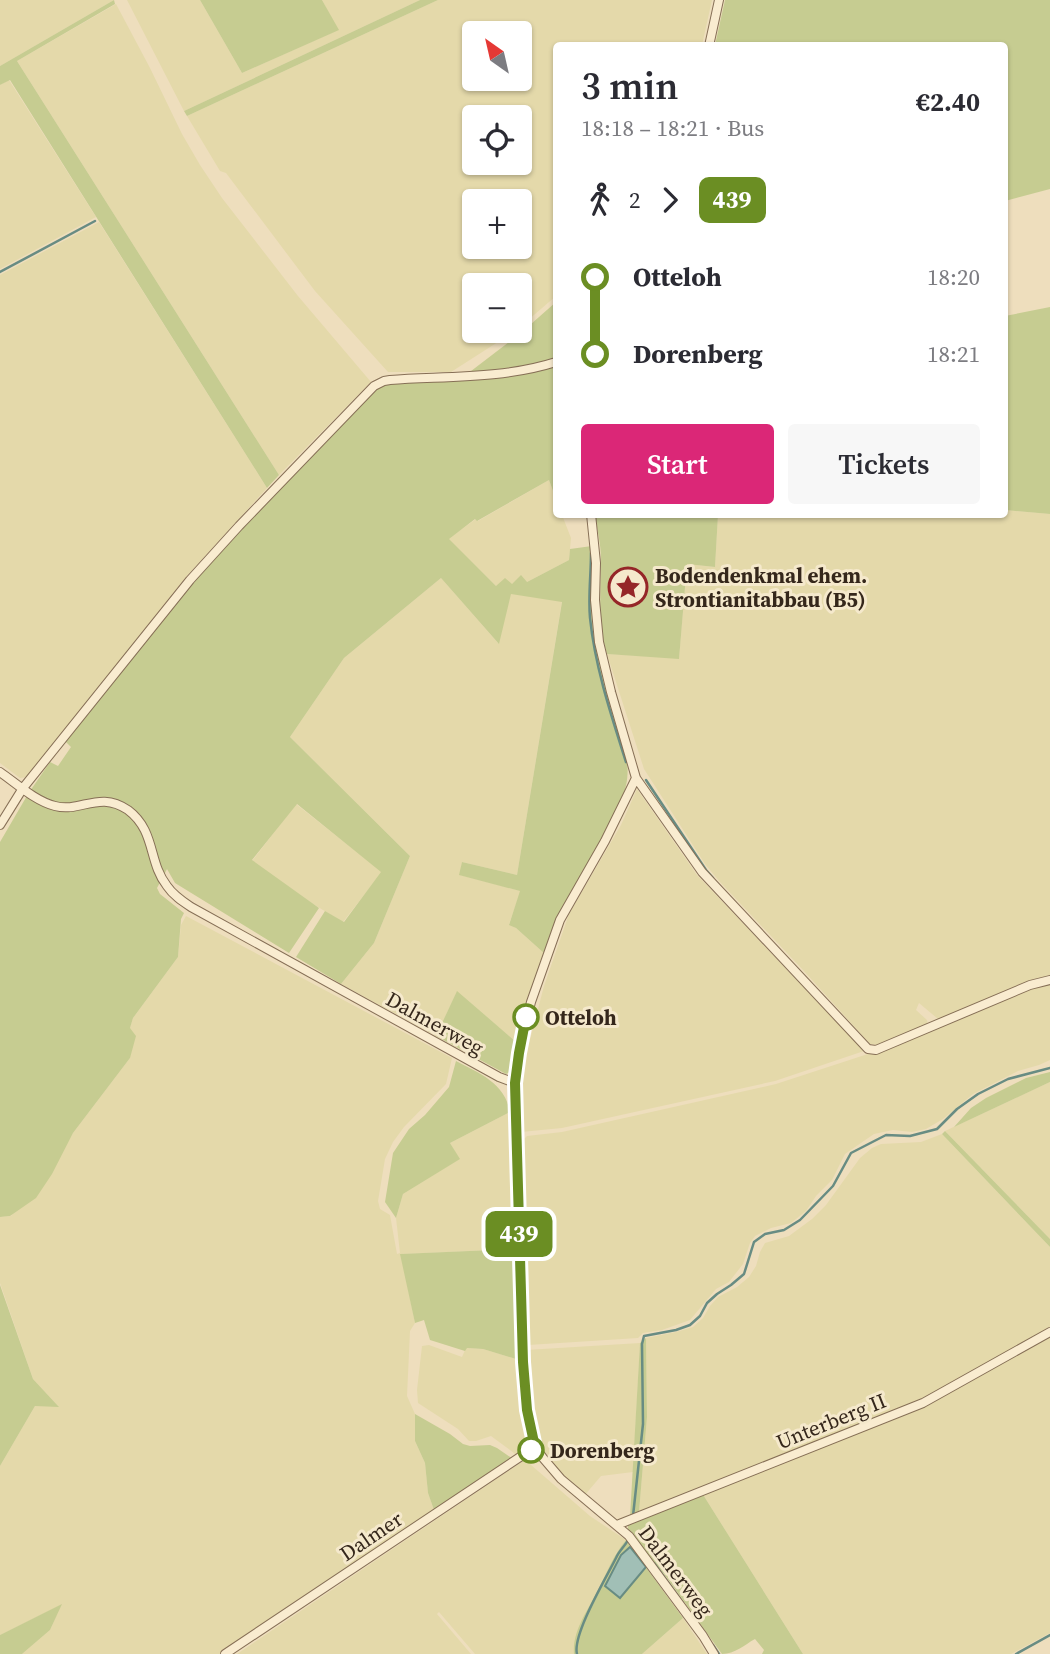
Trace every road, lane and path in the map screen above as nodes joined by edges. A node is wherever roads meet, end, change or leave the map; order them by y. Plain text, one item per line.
1 (719, 0) edge
2 (710, 42) edge
3 (553, 363) edge
4 (591, 518) edge
5 (0, 772) edge
6 (636, 778) junction
7 (23, 788) junction
8 (0, 825) edge
9 (1050, 980) edge
10 (515, 1083) junction
11 (1050, 1332) edge
12 (535, 1447) junction
13 (617, 1525) junction
14 (225, 1654) edge
15 (714, 1654) edge

1 - 2 street
3 - 7 street
4 - 6 street
5 - 7 street, Dalmerweg
6 - 9 street
6 - 10 street
7 - 8 street
7 - 10 street, Dalmerweg
10 - 12 street, Dalmerweg
11 - 13 street, Unterberg II
12 - 13 street, Dalmerweg
12 - 14 street, Dalmer
13 - 15 street, Dalmerweg

